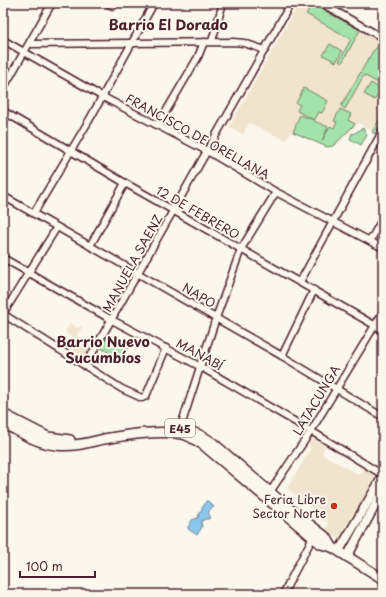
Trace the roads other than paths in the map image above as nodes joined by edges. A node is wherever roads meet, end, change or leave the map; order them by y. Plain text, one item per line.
1 (52, 3) edge
2 (107, 3) edge
3 (114, 3) edge
4 (154, 3) edge
5 (223, 3) edge
6 (291, 3) edge
7 (321, 3) edge
8 (383, 38) edge
9 (3, 40) edge
10 (212, 41) junction
11 (204, 42) junction
12 (30, 44) junction
13 (131, 44) junction
14 (265, 50) junction
15 (25, 52) junction
16 (3, 89) edge
17 (103, 97) junction
18 (3, 111) edge
19 (158, 125) junction
20 (383, 130) edge
21 (71, 151) junction
22 (207, 151) junction
23 (125, 183) junction
24 (276, 192) junction
25 (3, 196) edge
26 (174, 210) junction
27 (34, 213) junction
28 (383, 218) edge
29 (333, 222) junction
30 (57, 227) junction
31 (370, 241) junction
32 (90, 246) junction
33 (383, 248) edge
34 (241, 249) junction
35 (3, 258) edge
36 (29, 272) junction
37 (138, 273) junction
38 (300, 282) junction
39 (314, 290) junction
40 (383, 312) edge
41 (3, 314) edge
42 (216, 318) junction
43 (112, 320) junction
44 (374, 325) junction
45 (383, 330) edge
46 (166, 348) junction
47 (282, 356) junction
48 (85, 366) junction
49 (201, 367) junction
50 (336, 388) junction
51 (3, 414) edge
52 (383, 417) edge
53 (3, 423) edge
54 (311, 430) junction
55 (179, 431) junction
56 (383, 475) edge
57 (383, 491) edge
58 (268, 495) junction
59 (315, 533) junction
60 (335, 549) junction
61 (347, 557) junction
62 (383, 579) edge
63 (283, 594) edge

1 - 12 street
2 - 3 street
4 - 13 street
5 - 10 street
6 - 14 street, MANUELA SAENZ
7 - 8 street
9 - 15 street, FRANCISCO DE ORELLANA
10 - 11 street
10 - 14 street
11 - 13 street
11 - 19 street
12 - 13 street
12 - 15 street
13 - 17 street
14 - 22 street, MANUELA SAENZ
15 - 16 street
15 - 17 street, FRANCISCO DE ORELLANA
17 - 19 street, FRANCISCO DE ORELLANA
17 - 21 street
18 - 21 street, 12 DE FEBRERO
19 - 22 street, FRANCISCO DE ORELLANA
20 - 29 street
21 - 23 street, 12 DE FEBRERO
21 - 27 street
22 - 24 street, FRANCISCO DE ORELLANA
22 - 26 street, MANUELA SAENZ
23 - 26 street, 12 DE FEBRERO
23 - 32 street
24 - 29 street, FRANCISCO DE ORELLANA
24 - 34 street
25 - 27 street, NAPO
26 - 34 street, 12 DE FEBRERO
26 - 37 street, MANUELA SAENZ
27 - 30 street, NAPO
28 - 31 street
29 - 31 street, FRANCISCO DE ORELLANA
29 - 38 street
30 - 32 street, NAPO
30 - 36 street
31 - 33 street, FRANCISCO DE ORELLANA
32 - 37 street, NAPO
34 - 38 street, 12 DE FEBRERO
34 - 42 street
35 - 36 street, MANABÍ
36 - 41 street
36 - 43 street, MANABÍ
37 - 42 street, NAPO
37 - 43 street, MANUELA SAENZ
38 - 39 street, 12 DE FEBRERO
39 - 44 street, 12 DE FEBRERO
39 - 47 street
40 - 44 street, LATACUNGA
41 - 48 street
42 - 47 street, NAPO
42 - 49 street
43 - 46 street, MANABÍ
43 - 48 street, MANUELA SAENZ
44 - 45 street, 12 DE FEBRERO
44 - 50 street, LATACUNGA
46 - 48 street
46 - 49 street, MANABÍ
47 - 50 street, NAPO
49 - 54 street, MANABÍ
49 - 55 street
50 - 52 street, NAPO
50 - 54 street, LATACUNGA
51 - 55 main road, E45
53 - 55 main road, E45
54 - 56 street, MANABÍ
54 - 58 street, LATACUNGA
55 - 58 main road, E45
56 - 60 main road
57 - 61 main road
58 - 59 main road, E45
59 - 60 main road, E45
59 - 63 street
60 - 61 main road, E45
61 - 62 main road, E45

